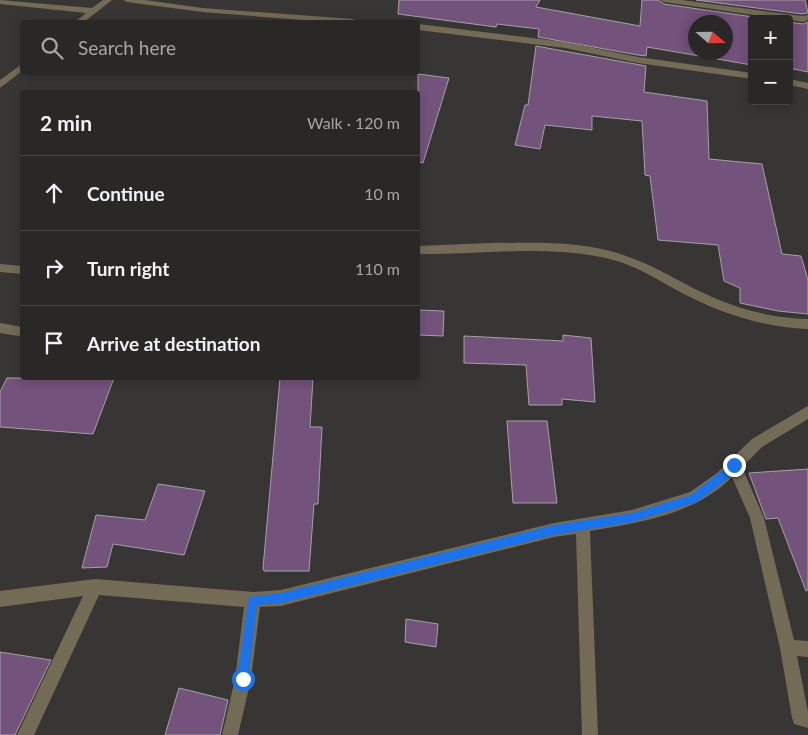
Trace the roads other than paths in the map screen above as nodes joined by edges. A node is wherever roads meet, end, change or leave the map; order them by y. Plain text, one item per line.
1 (108, 0) edge
2 (127, 0) edge
3 (664, 0) edge
4 (0, 2) edge
5 (92, 12) junction
6 (808, 17) edge
7 (82, 20) edge
8 (329, 20) edge
9 (420, 27) edge
10 (20, 69) edge
11 (748, 75) edge
12 (793, 83) edge
13 (0, 85) edge
14 (808, 86) edge
15 (420, 250) edge
16 (0, 268) edge
17 (20, 270) edge
18 (808, 324) edge
19 (0, 328) edge
20 (18, 331) dead end
21 (808, 412) edge
22 (734, 465) junction
23 (583, 525) junction
24 (95, 587) junction
25 (0, 599) edge
26 (253, 600) junction
27 (788, 648) junction
28 (808, 649) edge
29 (808, 720) edge
30 (25, 735) edge
31 (230, 735) edge
32 (590, 735) edge

1 - 5 street
2 - 8 street
3 - 6 street
4 - 5 street
5 - 7 street
9 - 11 street
10 - 13 street
12 - 14 street
15 - 18 street
16 - 17 street
19 - 20 street
21 - 22 street
22 - 23 street
22 - 27 street
23 - 26 street
23 - 32 street
24 - 25 street
24 - 26 street
24 - 30 street
26 - 31 street
27 - 28 street
27 - 29 street

